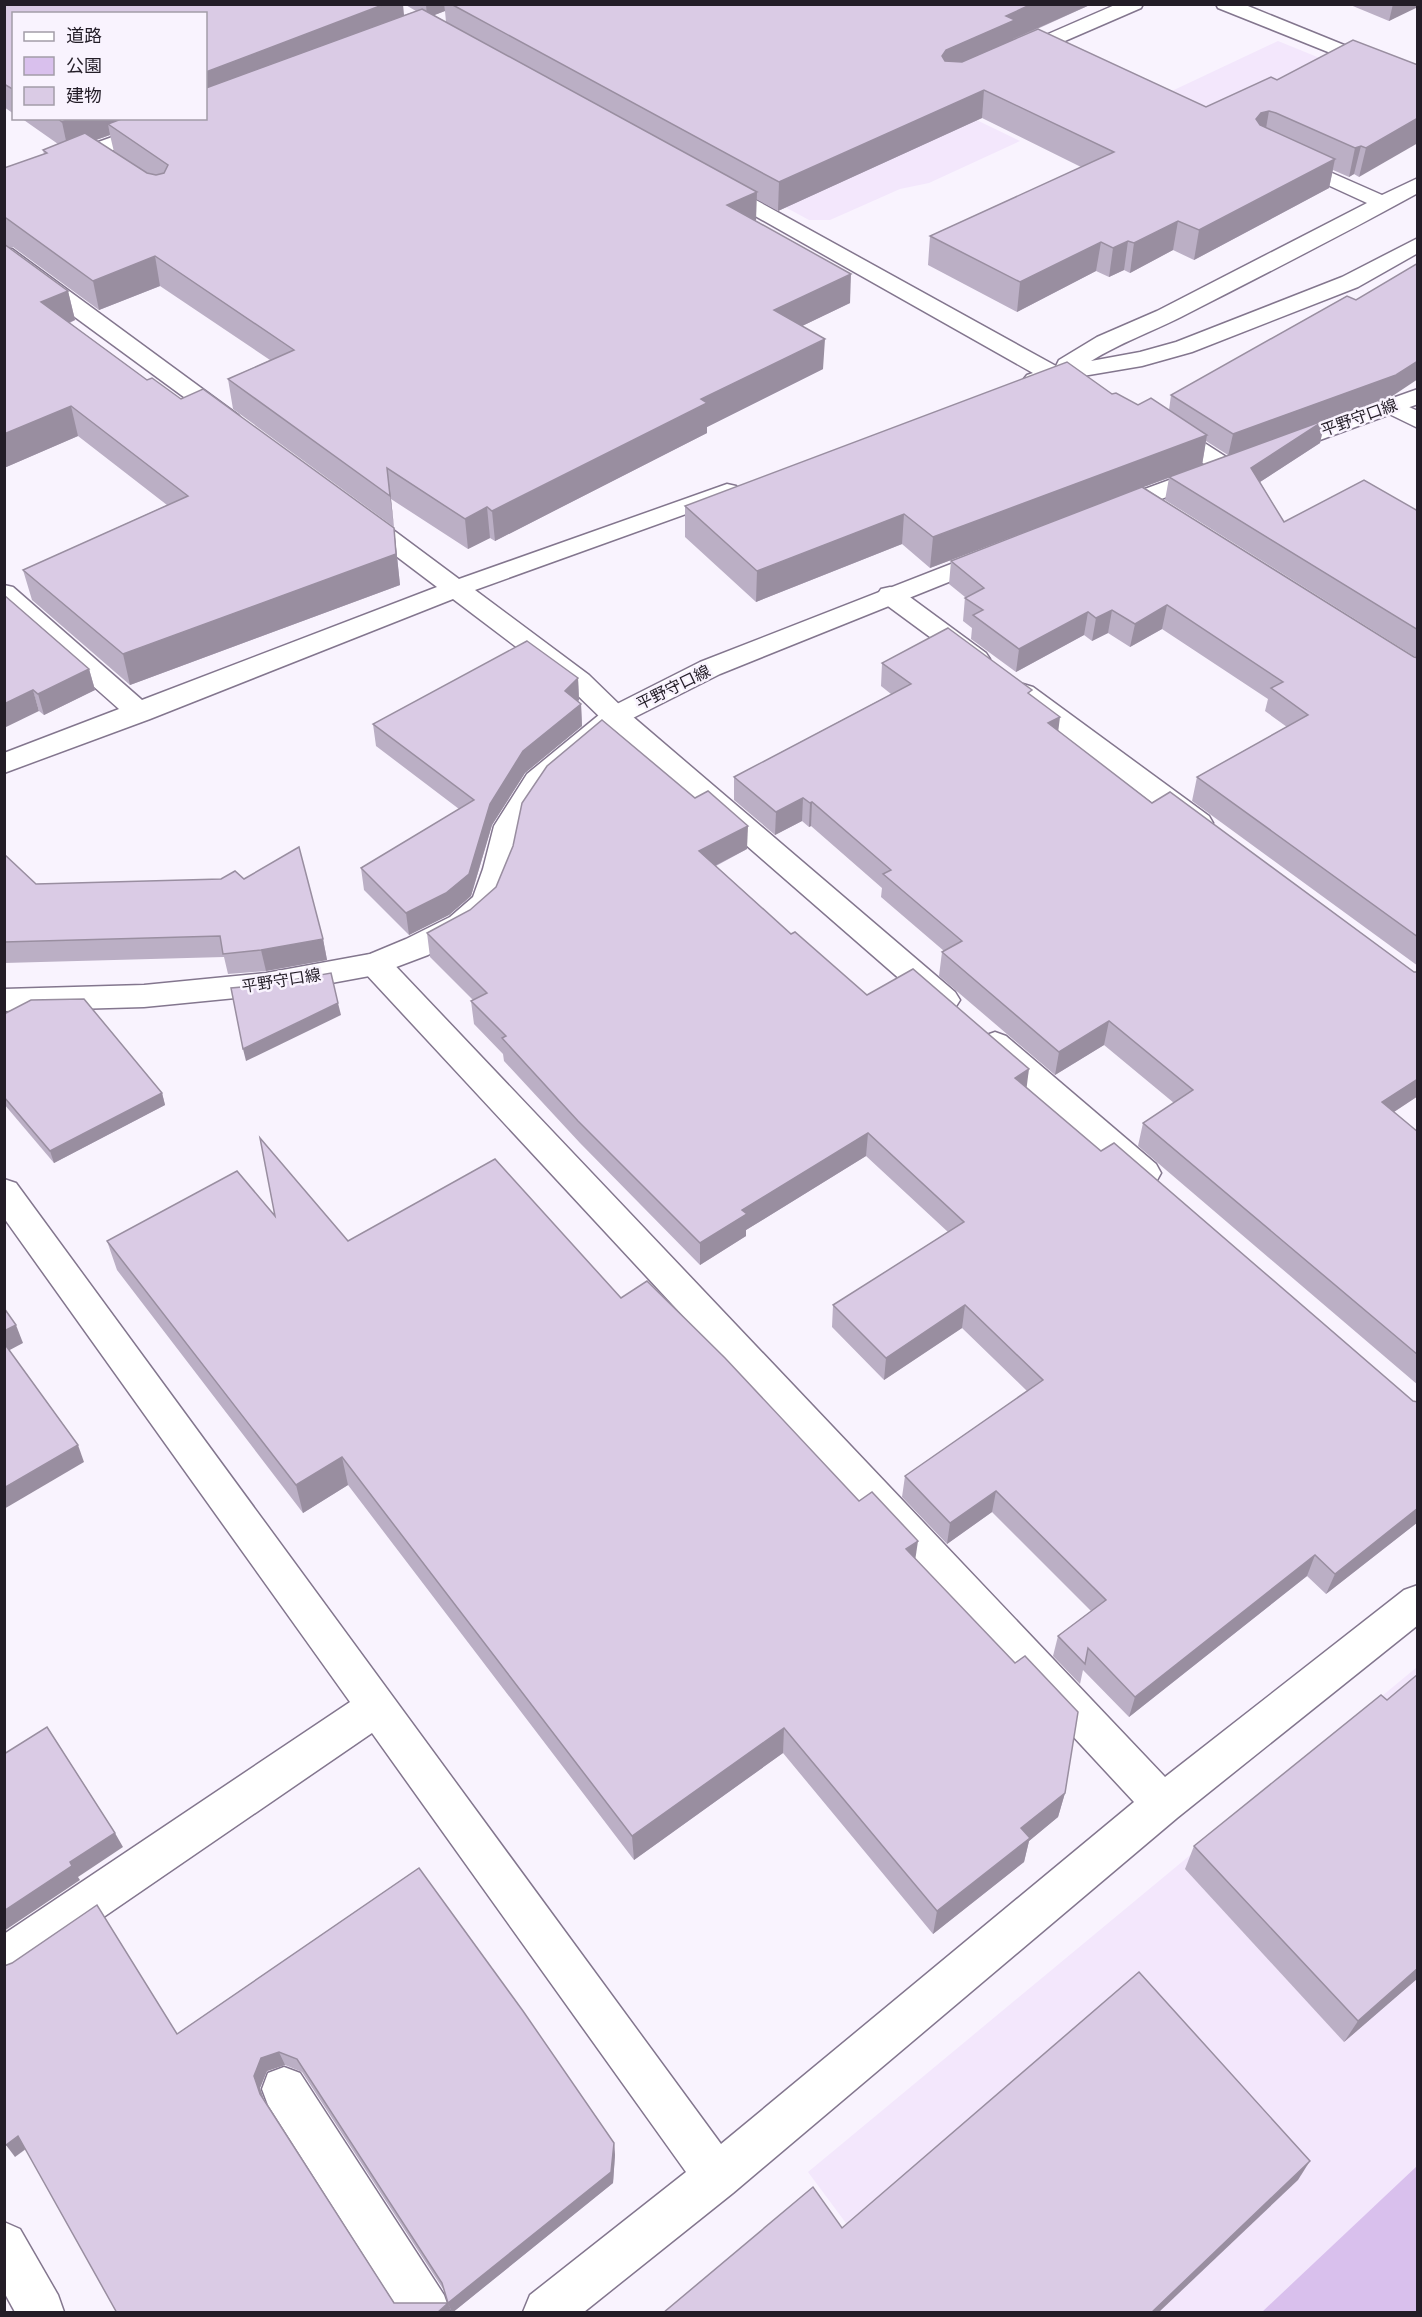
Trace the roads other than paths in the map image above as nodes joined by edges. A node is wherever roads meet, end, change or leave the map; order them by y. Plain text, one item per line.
1 (1134, 4) edge
2 (1225, 4) edge
3 (995, 65) edge
4 (1418, 82) edge
5 (181, 120) edge
6 (95, 152) junction
7 (1273, 152) edge
8 (114, 165) edge
9 (696, 176) edge
10 (4, 183) edge
11 (1418, 183) edge
12 (1383, 203) junction
13 (1418, 244) edge
14 (4, 254) edge
15 (1052, 374) junction
16 (1019, 386) edge
17 (1093, 389) edge
18 (1418, 396) edge
19 (1391, 406) junction
20 (1152, 419) edge
21 (1418, 421) edge
22 (245, 432) edge
23 (1244, 460) junction
24 (749, 483) edge
25 (1142, 498) junction
26 (342, 503) edge
27 (1171, 516) edge
28 (1087, 519) edge
29 (1011, 549) edge
30 (457, 588) junction
31 (4, 593) edge
32 (890, 595) junction
33 (140, 713) junction
34 (615, 716) junction
35 (4, 764) edge
36 (1216, 836) edge
37 (375, 964) junction
38 (4, 1000) edge
39 (1165, 1191) edge
40 (4, 1192) edge
41 (1418, 1602) edge
42 (377, 1707) junction
43 (1162, 1804) junction
44 (4, 1959) edge
45 (284, 2089) dead end
46 (717, 2176) junction
47 (4, 2245) edge
48 (41, 2313) edge
49 (427, 2313) edge
50 (547, 2313) edge

1 - 3 street
2 - 4 street
5 - 6 street
6 - 8 street
6 - 10 street
7 - 12 street
9 - 15 street
11 - 12 street
12 - 15 street
13 - 15 street
14 - 22 street
15 - 16 street
15 - 17 street
18 - 19 street, 平野守口線
19 - 21 street
19 - 23 street, 平野守口線
20 - 23 street
23 - 25 street, 平野守口線
24 - 30 street
25 - 27 street
25 - 28 street, 平野守口線
26 - 30 street
29 - 32 street, 平野守口線
30 - 33 street
30 - 34 street
31 - 33 street
32 - 34 street, 平野守口線
32 - 36 street
33 - 35 street
34 - 37 street, 平野守口線
34 - 39 street
37 - 38 street, 平野守口線
37 - 43 street
40 - 42 street
41 - 43 street
42 - 44 street
42 - 46 street
43 - 46 street
45 - 49 street
46 - 50 street
47 - 48 street

